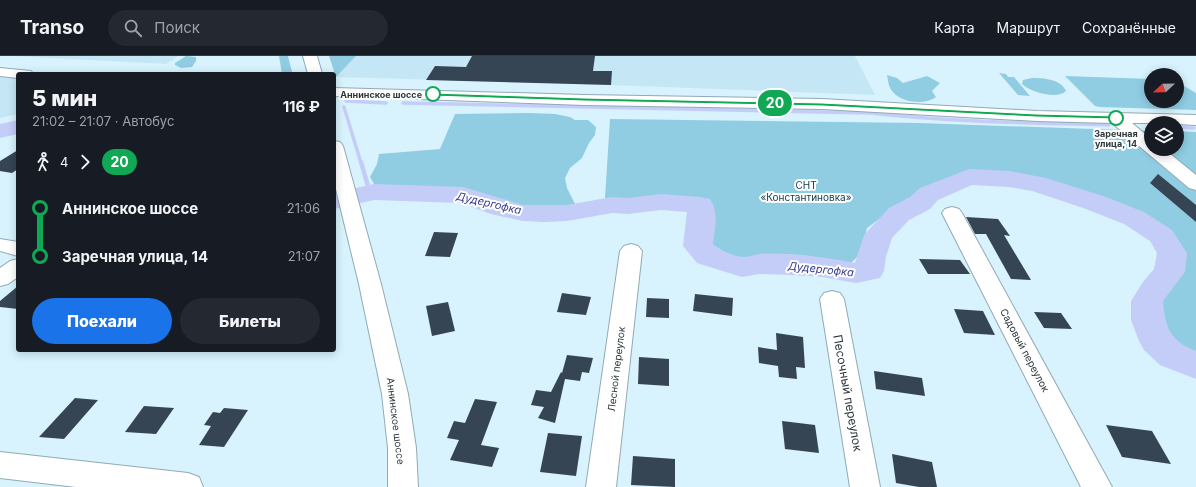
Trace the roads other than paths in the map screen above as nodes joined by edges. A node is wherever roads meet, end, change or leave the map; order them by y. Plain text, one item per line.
1 (310, 56) edge
2 (0, 72) edge
3 (314, 72) edge
4 (16, 73) edge
5 (336, 92) edge
6 (1116, 118) junction
7 (1196, 120) edge
8 (1144, 141) edge
9 (336, 154) edge
10 (1162, 156) edge
11 (1196, 184) edge
12 (952, 213) dead end
13 (0, 245) edge
14 (16, 249) edge
15 (630, 251) dead end
16 (16, 267) edge
17 (0, 279) edge
18 (832, 299) dead end
19 (0, 465) edge
20 (188, 487) edge
21 (403, 487) edge
22 (601, 487) edge
23 (865, 487) edge
24 (1097, 487) edge

1 - 3 street
2 - 4 street
5 - 6 street
6 - 7 street
6 - 8 street
9 - 21 street, Аннинское шоссе
10 - 11 street
12 - 24 street, Садовый переулок
13 - 14 street
15 - 22 street, Лесной переулок
16 - 17 street
18 - 23 street, Песочный переулок
19 - 20 street

